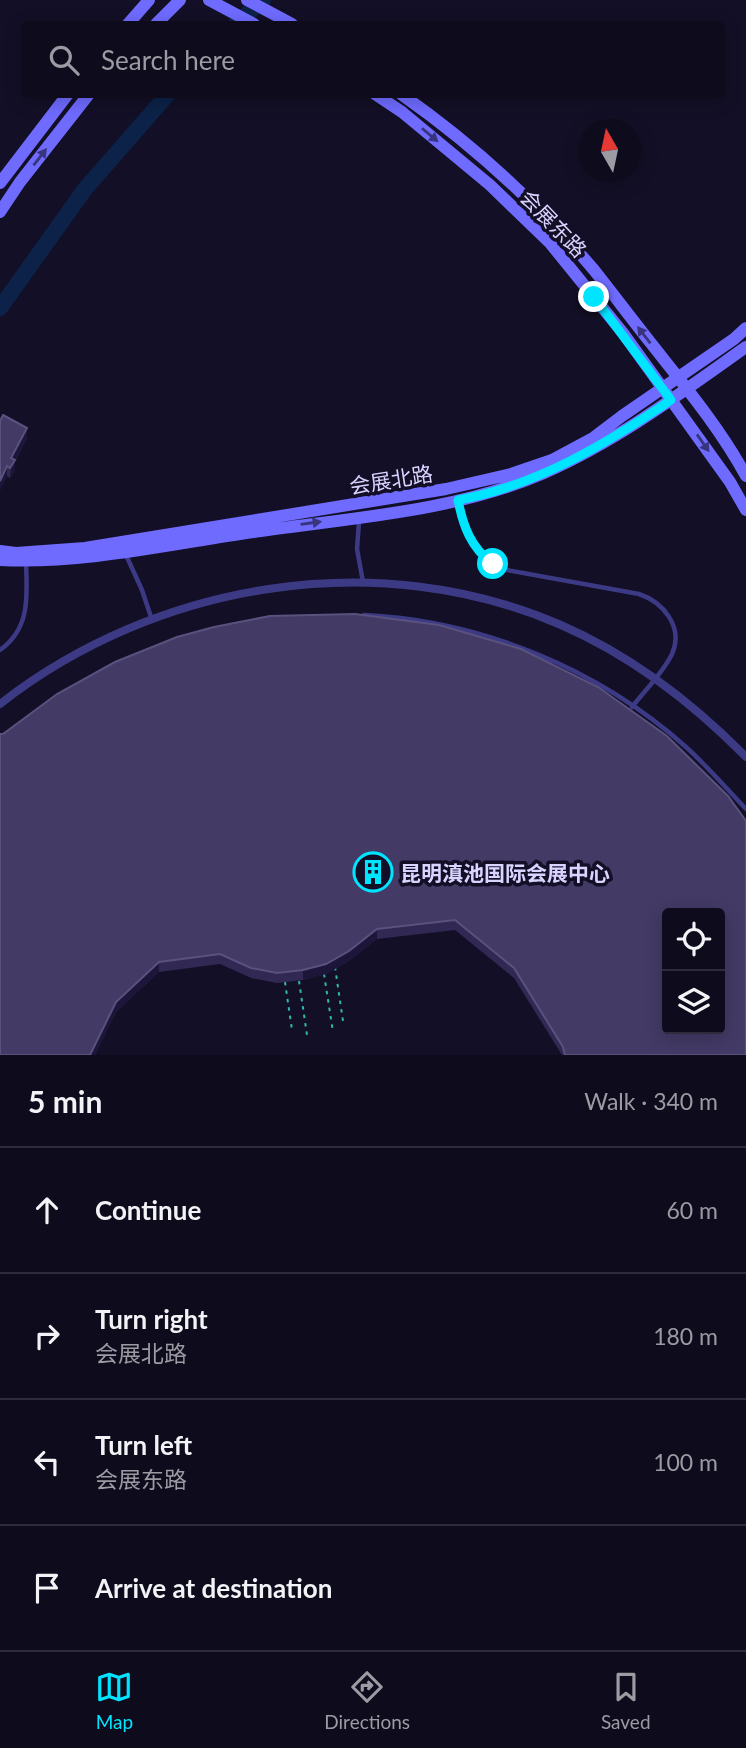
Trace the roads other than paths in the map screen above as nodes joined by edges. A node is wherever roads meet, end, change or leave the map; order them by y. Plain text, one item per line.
1 (149, 0) edge
2 (180, 0) edge
3 (209, 0) edge
4 (247, 0) edge
5 (131, 21) edge
6 (159, 21) edge
7 (249, 21) edge
8 (286, 21) edge
9 (65, 98) edge
10 (86, 98) edge
11 (381, 98) edge
12 (406, 98) edge
13 (0, 183) edge
14 (0, 212) edge
15 (746, 328) edge
16 (746, 347) edge
17 (678, 378) junction
18 (662, 388) junction
19 (687, 388) junction
20 (671, 400) junction
21 (746, 476) edge
22 (458, 500) junction
23 (746, 510) edge
24 (360, 516) junction
25 (0, 551) edge
26 (124, 551) junction
27 (0, 560) edge
28 (26, 560) junction
29 (363, 583) junction
30 (356, 615) edge
31 (152, 620) junction
32 (0, 650) edge
33 (0, 704) edge
34 (632, 707) junction
35 (746, 757) edge
36 (746, 809) edge

1 - 5 street
2 - 6 street
3 - 7 street
4 - 8 street
9 - 13 street
14 -> 10 street
11 -> 18 street, 会展东路
17 -> 12 street, 会展东路
15 - 17 street, 会展北路
16 - 19 street, 会展北路
17 - 18 street, 会展北路
17 - 19 street, 会展东路
18 - 20 street, 会展东路
18 - 25 street, 会展北路
19 - 20 street, 会展北路
19 - 21 street, 会展东路
20 - 22 street, 会展北路
20 -> 23 street, 会展东路
22 - 24 street, 会展北路
22 - 34 lane, bridge
26 -> 24 street, 会展北路
24 - 29 lane
26 - 28 street, 会展北路
26 - 31 lane
27 - 28 street, 会展北路
28 - 32 lane
29 - 31 street
29 - 35 street
30 - 34 lane
31 - 33 street
34 - 36 lane

